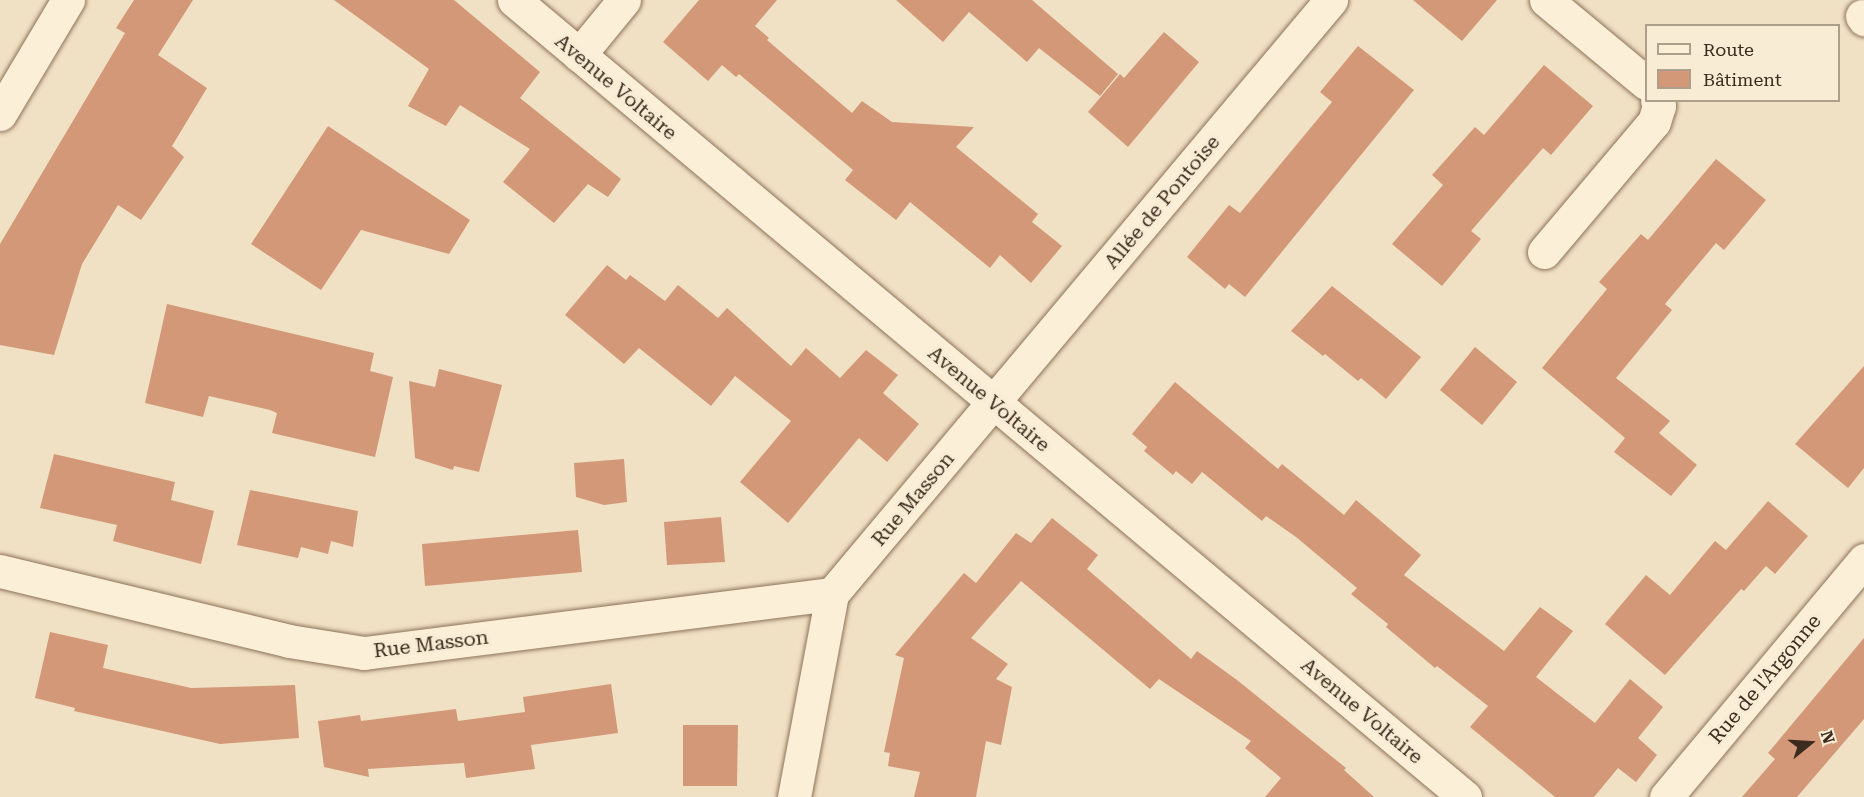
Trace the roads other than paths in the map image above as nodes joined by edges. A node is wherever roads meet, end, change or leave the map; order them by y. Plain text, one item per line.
1 (68, 0) edge
2 (513, 0) edge
3 (624, 0) edge
4 (1331, 0) edge
5 (1546, 0) edge
6 (579, 55) junction
7 (1645, 81) edge
8 (1658, 102) edge
9 (0, 114) edge
10 (1544, 252) dead end
11 (994, 404) junction
12 (1864, 560) edge
13 (0, 571) edge
14 (832, 594) junction
15 (794, 797) edge
16 (1465, 797) edge
17 (1666, 797) edge

1 - 9 street
2 - 6 street, Avenue Voltaire
3 - 6 street
4 - 11 street, Allée de Pontoise
5 - 7 street
6 - 11 street, Avenue Voltaire
8 - 10 street
11 - 14 street, Rue Masson
11 - 16 street, Avenue Voltaire
12 - 17 street, Rue de l'Argonne
13 - 14 street, Rue Masson
14 - 15 street, Rue Masson

